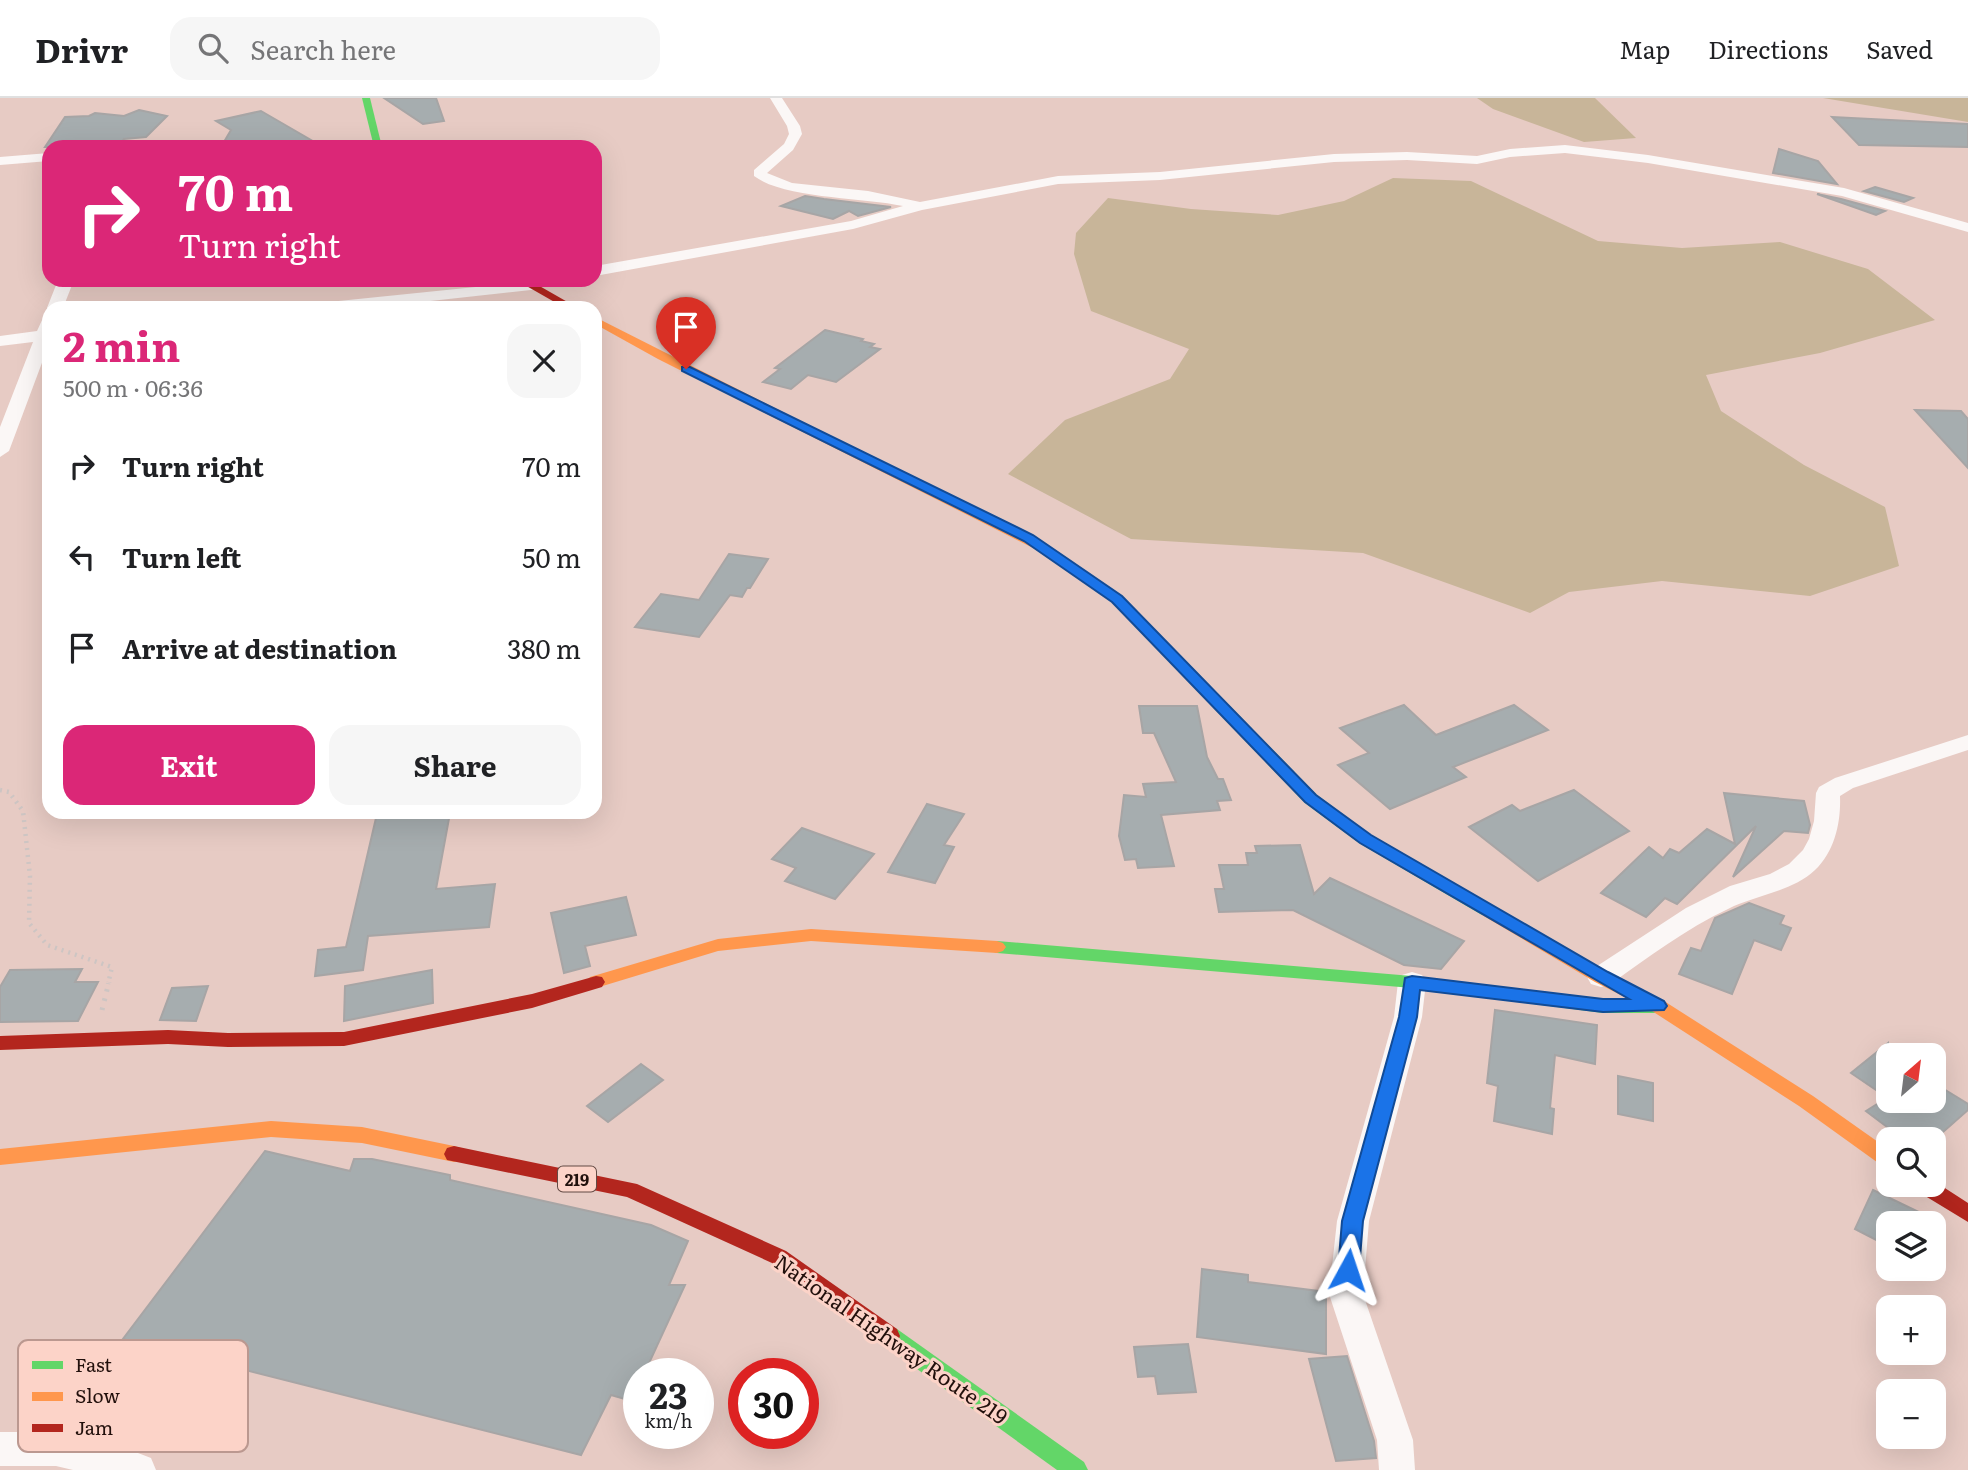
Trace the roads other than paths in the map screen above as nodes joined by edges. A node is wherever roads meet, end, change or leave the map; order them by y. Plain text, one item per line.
1 (366, 98) edge
2 (776, 98) edge
3 (376, 140) edge
4 (42, 158) edge
5 (0, 161) edge
6 (920, 206) junction
7 (1968, 216) edge
8 (1968, 227) edge
9 (602, 270) edge
10 (490, 287) edge
11 (539, 287) edge
12 (376, 301) edge
13 (562, 301) edge
14 (602, 324) edge
15 (42, 332) edge
16 (0, 341) edge
17 (42, 344) edge
18 (0, 451) edge
19 (1968, 742) edge
20 (1601, 976) junction
21 (1412, 982) junction
22 (1658, 1006) junction
23 (0, 1043) edge
24 (1876, 1151) edge
25 (0, 1157) edge
26 (1942, 1197) edge
27 (1968, 1214) edge
28 (1044, 1445) junction
29 (0, 1449) edge
30 (18, 1449) edge
31 (68, 1452) edge
32 (1032, 1462) dead end
33 (138, 1470) edge
34 (1076, 1470) edge
35 (1396, 1470) edge

1 - 3 main road
2 - 6 street
4 - 5 street
6 - 8 street
6 - 9 street
7 - 8 street
10 - 12 street
11 - 13 main road
14 - 20 main road
15 - 16 street
17 - 18 street
19 - 20 street
20 - 22 main road
21 - 22 main road
21 - 23 main road
21 - 35 street
22 - 24 main road
25 - 28 main road, National Highway Route 219 / 219
26 - 27 main road
28 - 32 main road
28 - 34 main road, National Highway Route 219 / 219
29 - 30 street
31 - 33 street

